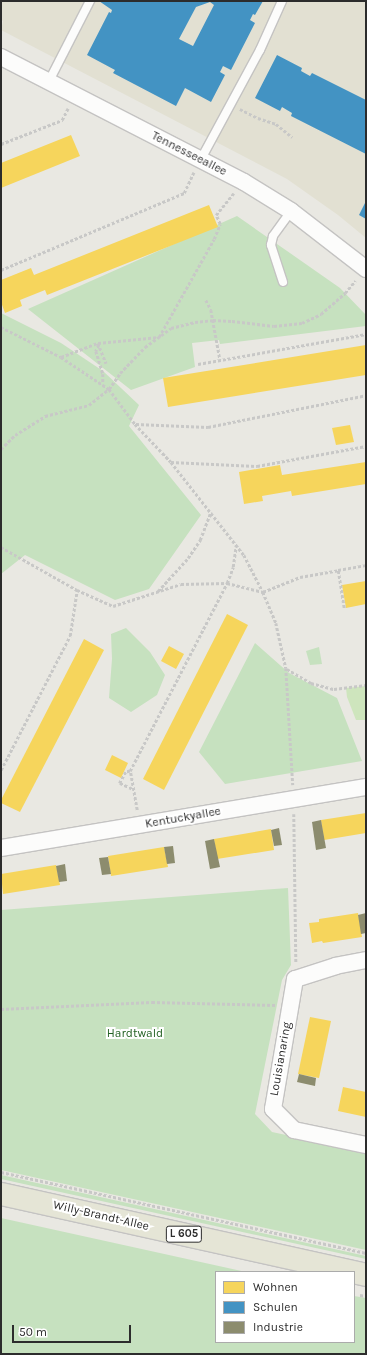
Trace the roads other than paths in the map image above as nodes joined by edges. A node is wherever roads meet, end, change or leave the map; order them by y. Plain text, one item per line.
1 (90, 1) edge
2 (282, 1) edge
3 (1, 57) edge
4 (49, 81) junction
5 (201, 159) junction
6 (291, 211) junction
7 (366, 269) edge
8 (283, 282) dead end
9 (366, 787) edge
10 (1, 848) edge
11 (366, 960) edge
12 (366, 1145) edge
13 (1, 1194) edge
14 (348, 1271) edge
15 (355, 1273) edge
16 (366, 1275) edge

1 - 4 lane
2 - 5 lane
3 - 4 street, Tennesseeallee
4 - 5 street, Tennesseeallee
5 - 6 street, Tennesseeallee
6 - 7 street, Tennesseeallee
6 - 8 lane
9 - 10 street, Kentuckyallee
11 - 12 street, Louisianaring
13 - 14 main road, Willy-Brandt-Allee / L 605
15 - 16 main road, Willy-Brandt-Allee / L 605

